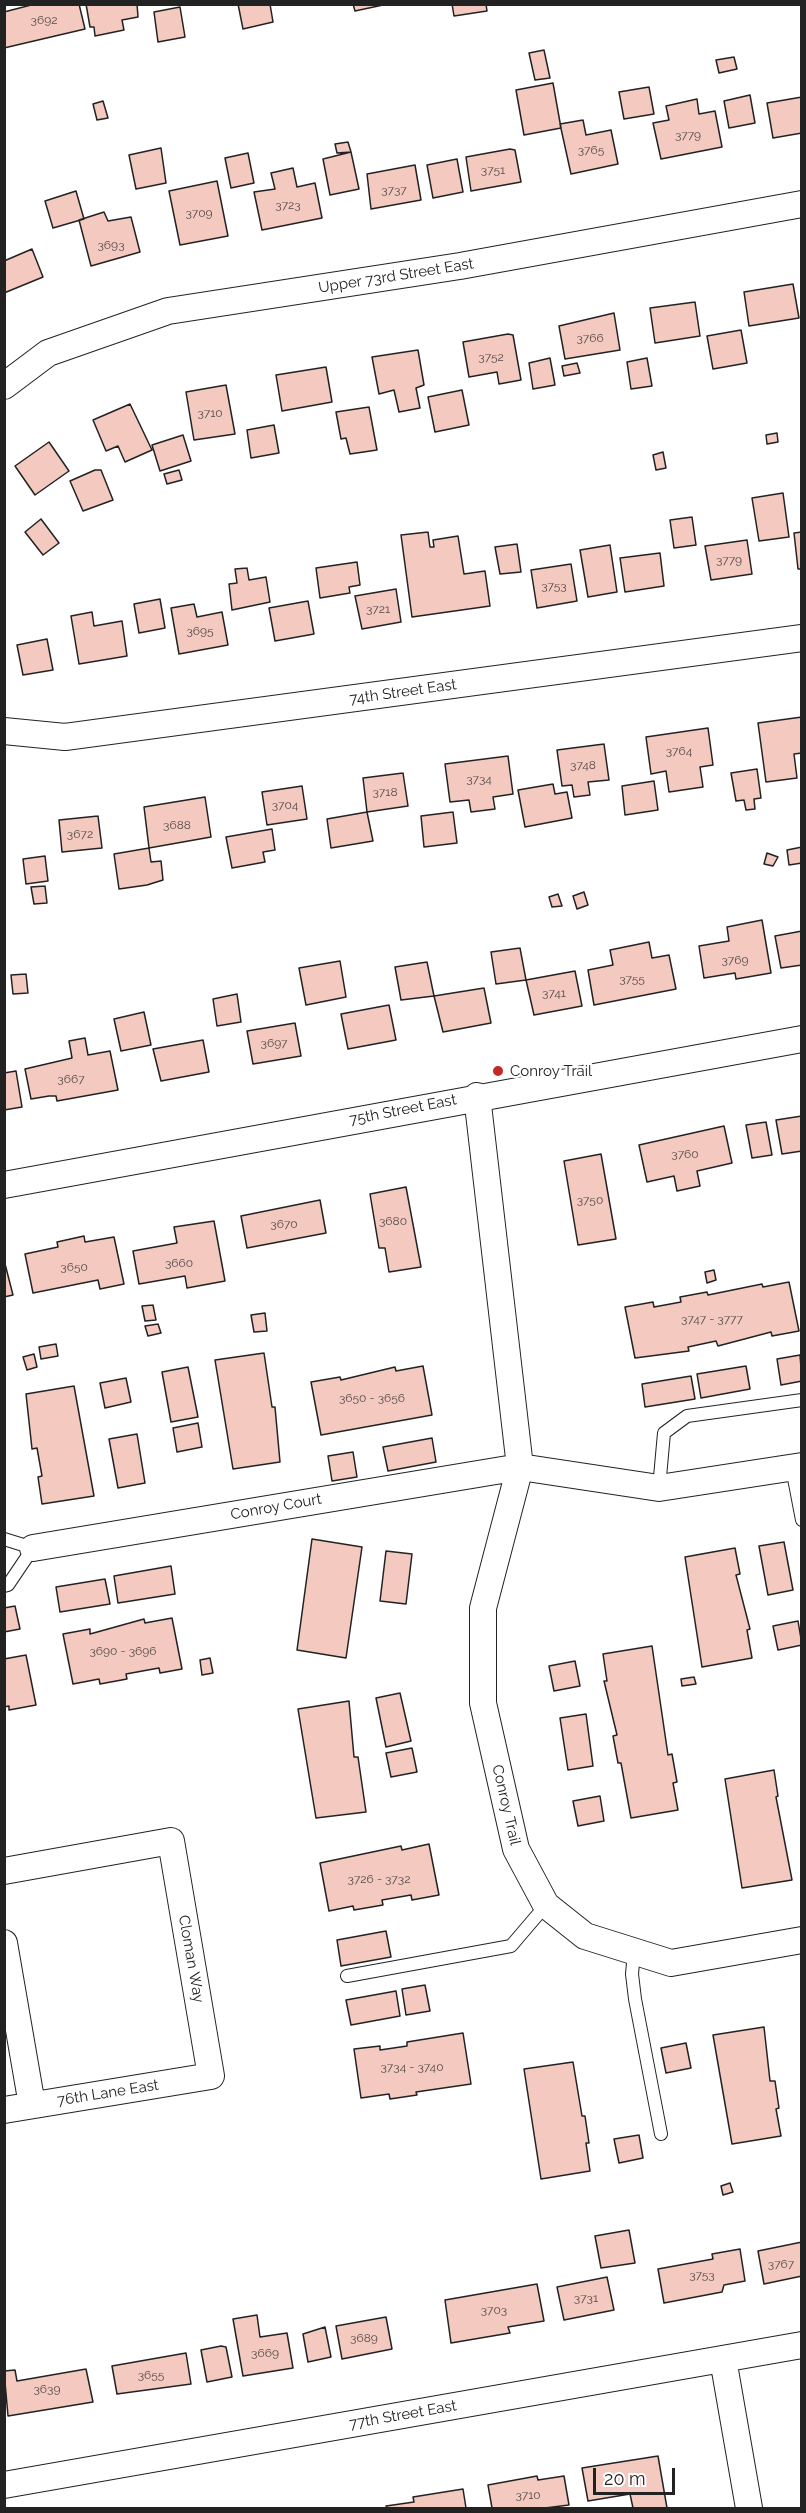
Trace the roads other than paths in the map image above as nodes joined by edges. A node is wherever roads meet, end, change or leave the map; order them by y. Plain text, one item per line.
1 (801, 204) edge
2 (4, 386) edge
3 (801, 638) edge
4 (4, 731) edge
5 (801, 1039) edge
6 (477, 1096) junction
7 (4, 1185) edge
8 (801, 1400) edge
9 (520, 1467) junction
10 (797, 1467) edge
11 (659, 1488) junction
12 (801, 1520) edge
13 (4, 1539) edge
14 (33, 1548) junction
15 (4, 1586) edge
16 (4, 1870) edge
17 (546, 1905) junction
18 (801, 1940) edge
19 (4, 1943) edge
20 (634, 1952) junction
21 (347, 1976) dead end
22 (211, 2076) joint
23 (32, 2105) junction
24 (4, 2110) edge
25 (661, 2134) dead end
26 (801, 2345) edge
27 (723, 2359) junction
28 (4, 2485) edge
29 (749, 2508) edge

1 - 2 street, Upper 73rd Street East
3 - 4 street, 74th Street East
5 - 6 street, 75th Street East
6 - 7 street, 75th Street East
6 - 9 street, Conroy Trail
8 - 11 lane
9 - 11 street
9 - 14 street, Conroy Court
9 - 17 street, Conroy Trail
10 - 11 street
10 - 12 lane
13 - 14 lane
14 - 15 lane
16 - 22 street, Cloman Way
17 - 20 street, Conroy Trail
17 - 21 lane
18 - 20 street, Conroy Trail
19 - 23 street
20 - 25 lane
22 - 23 street, 76th Lane East
23 - 24 street, 76th Lane East
26 - 27 street, 77th Street East
27 - 28 street, 77th Street East
27 - 29 street

